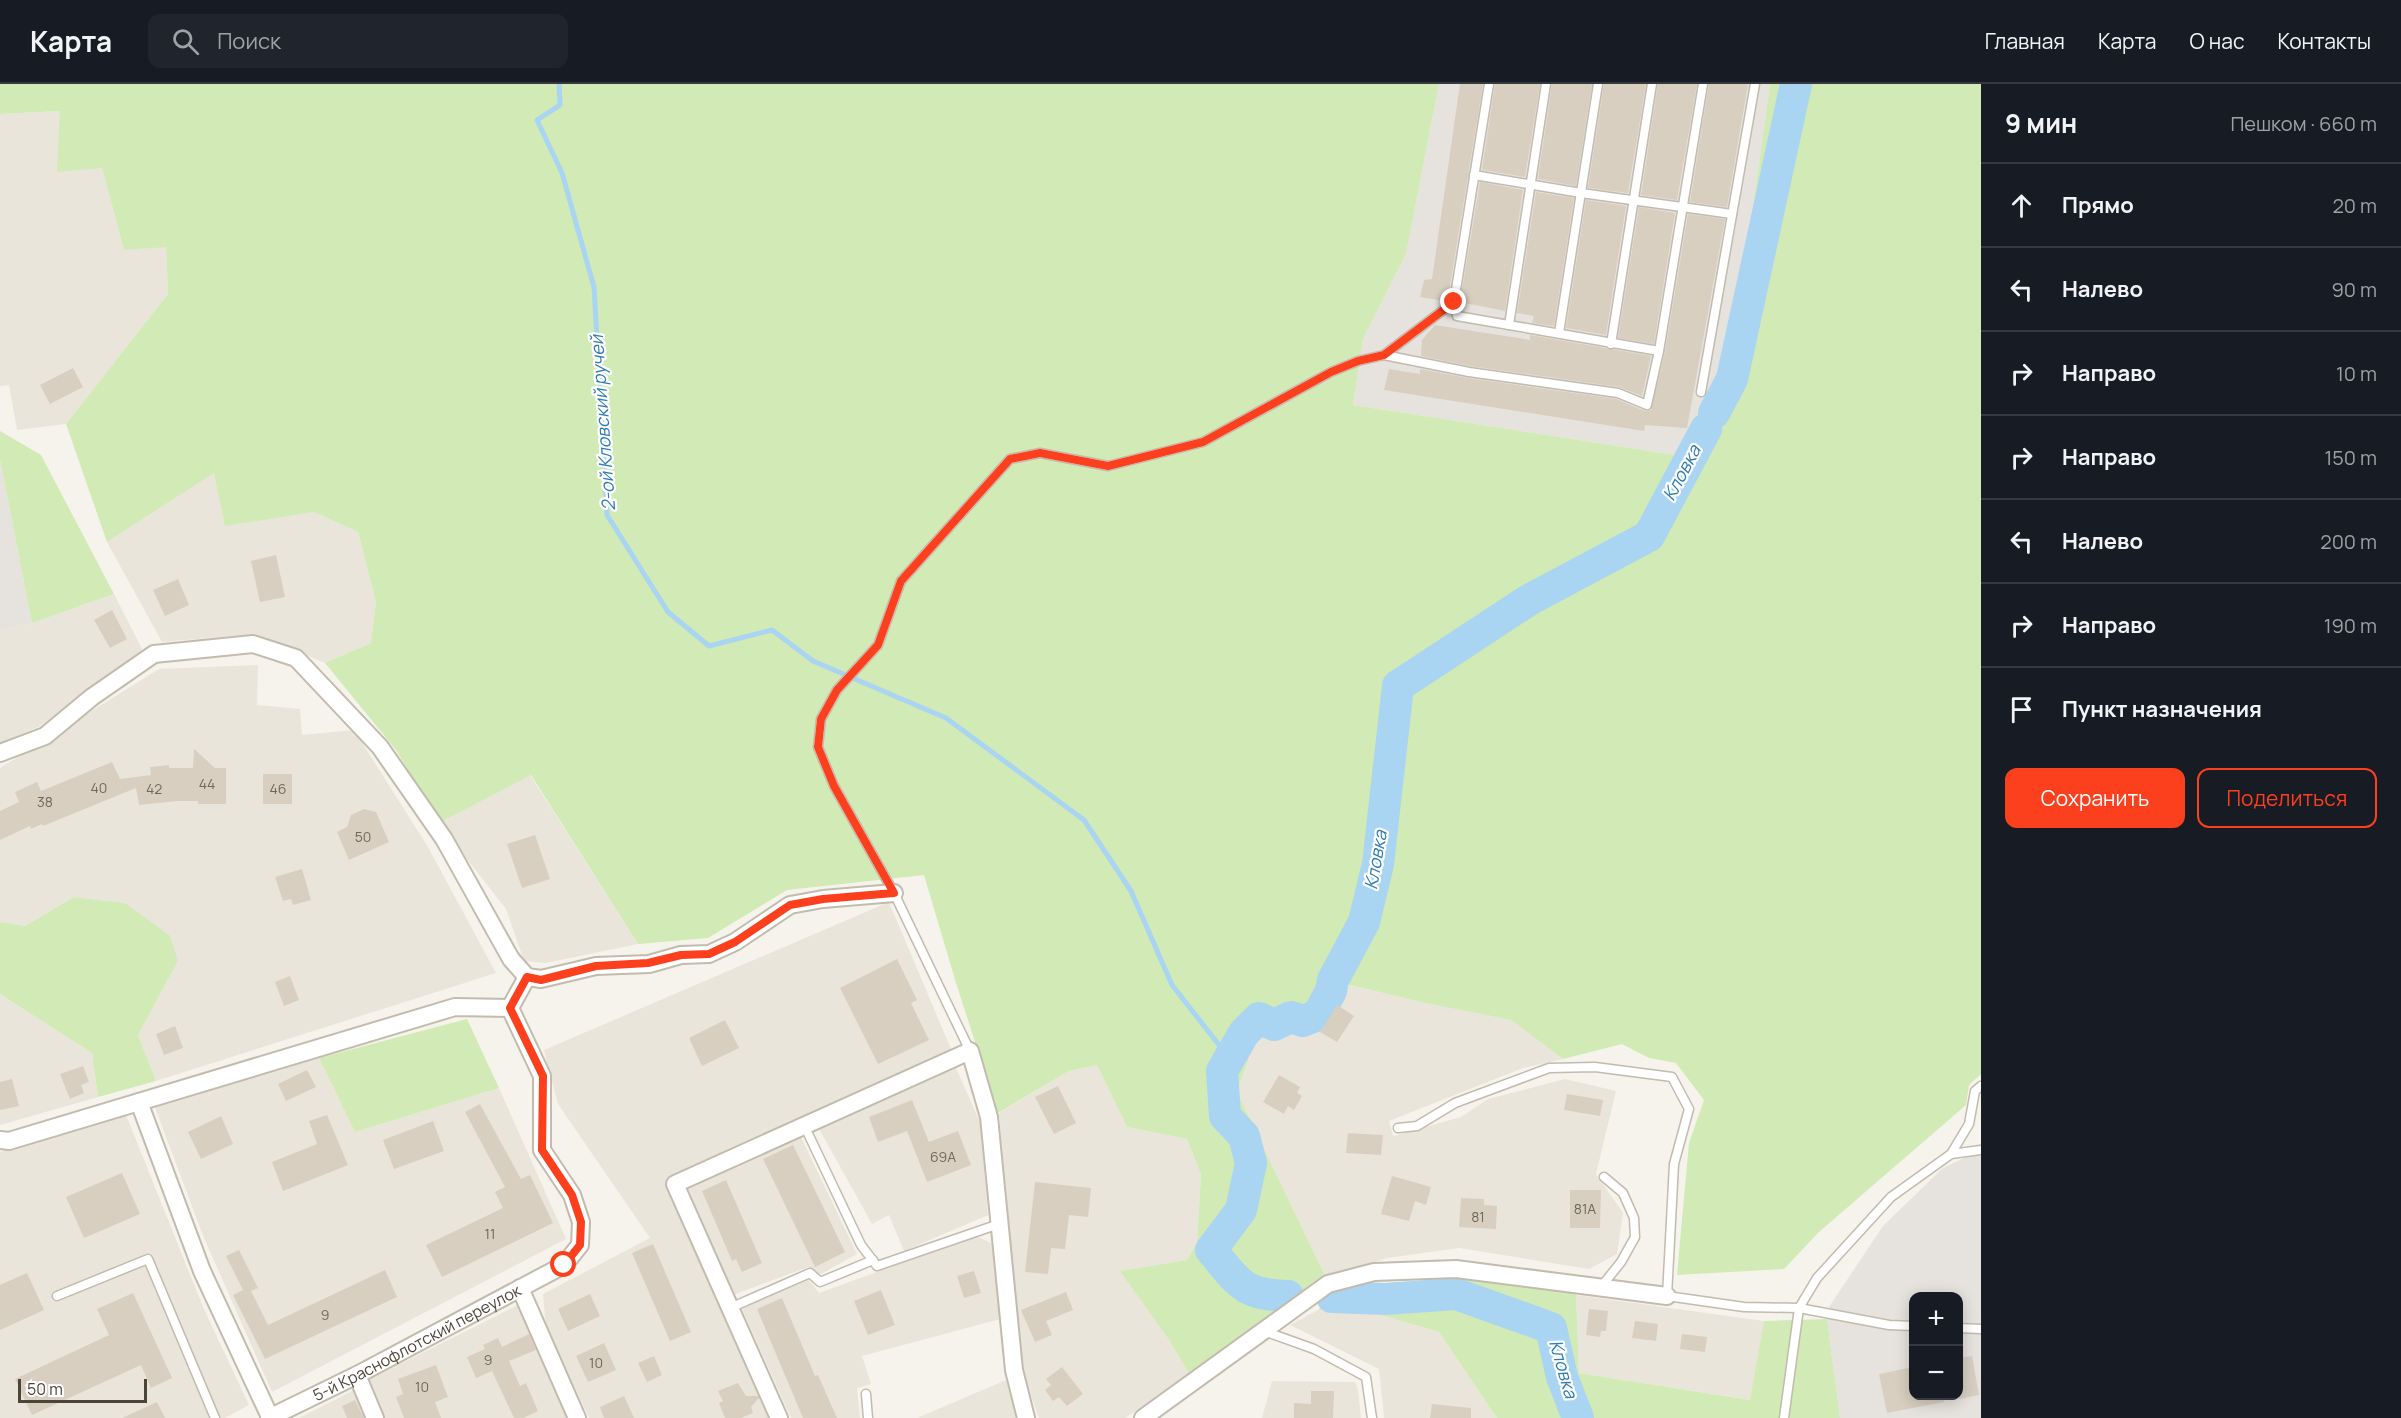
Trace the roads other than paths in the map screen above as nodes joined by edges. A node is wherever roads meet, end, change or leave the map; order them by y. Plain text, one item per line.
1 (1489, 84) edge
2 (1546, 84) edge
3 (1598, 84) edge
4 (1652, 84) edge
5 (1703, 84) edge
6 (1755, 84) edge
7 (1474, 175) junction
8 (1531, 185) junction
9 (1581, 193) junction
10 (1635, 200) junction
11 (1683, 208) junction
12 (1732, 214) junction
13 (1454, 302) junction
14 (1509, 325) junction
15 (1559, 333) junction
16 (1611, 344) junction
17 (1659, 351) junction
18 (1384, 355) junction
19 (1701, 392) dead end
20 (0, 753) edge
21 (894, 893) junction
22 (527, 977) junction
23 (510, 1008) junction
24 (970, 1051) junction
25 (1981, 1086) edge
26 (139, 1102) junction
27 (804, 1125) junction
28 (1398, 1128) dead end
29 (0, 1140) edge
30 (1981, 1150) edge
31 (1951, 1154) junction
32 (1604, 1177) dead end
33 (999, 1224) junction
34 (873, 1260) junction
35 (1601, 1287) junction
36 (520, 1288) junction
37 (57, 1296) dead end
38 (1667, 1296) junction
39 (730, 1308) junction
40 (1799, 1308) junction
41 (1909, 1326) edge
42 (1963, 1328) edge
43 (1981, 1329) edge
44 (1263, 1331) junction
45 (357, 1375) junction
46 (866, 1394) dead end
47 (215, 1418) edge
48 (270, 1418) edge
49 (375, 1418) edge
50 (577, 1418) edge
51 (779, 1418) edge
52 (868, 1418) edge
53 (1026, 1418) edge
54 (1143, 1418) edge
55 (1372, 1418) edge
56 (1784, 1418) edge

1 - 7 lane
2 - 8 lane
3 - 9 lane
4 - 10 lane
5 - 11 lane
6 - 12 lane
7 - 8 lane
7 - 13 lane
8 - 9 lane
8 - 14 lane
9 - 10 lane
9 - 15 lane
10 - 11 lane
10 - 16 lane
11 - 12 lane
11 - 17 lane
12 - 19 lane
13 - 14 lane
13 - 18 lane
14 - 15 lane
15 - 16 lane
16 - 17 lane
17 - 18 lane
18 - 21 lane
20 - 22 street
21 - 22 street
21 - 24 lane
22 - 23 street
23 - 26 street
23 - 36 street, 5-й Краснофлотский переулок
24 - 27 street
24 - 33 street
25 - 31 lane
26 - 29 street
26 - 48 street
27 - 34 lane
27 - 39 street
28 - 38 lane
30 - 31 lane
31 - 40 lane
32 - 35 lane
33 - 34 lane
33 - 53 street
34 - 39 lane
35 - 38 street
35 - 44 street
36 - 45 street, 5-й Краснофлотский переулок
36 - 50 street
37 - 47 lane
38 - 40 lane
39 - 51 street
40 - 41 lane
40 - 56 lane
42 - 43 lane
44 - 54 street
44 - 55 lane
45 - 48 street, 5-й Краснофлотский переулок
45 - 49 street
46 - 52 lane

